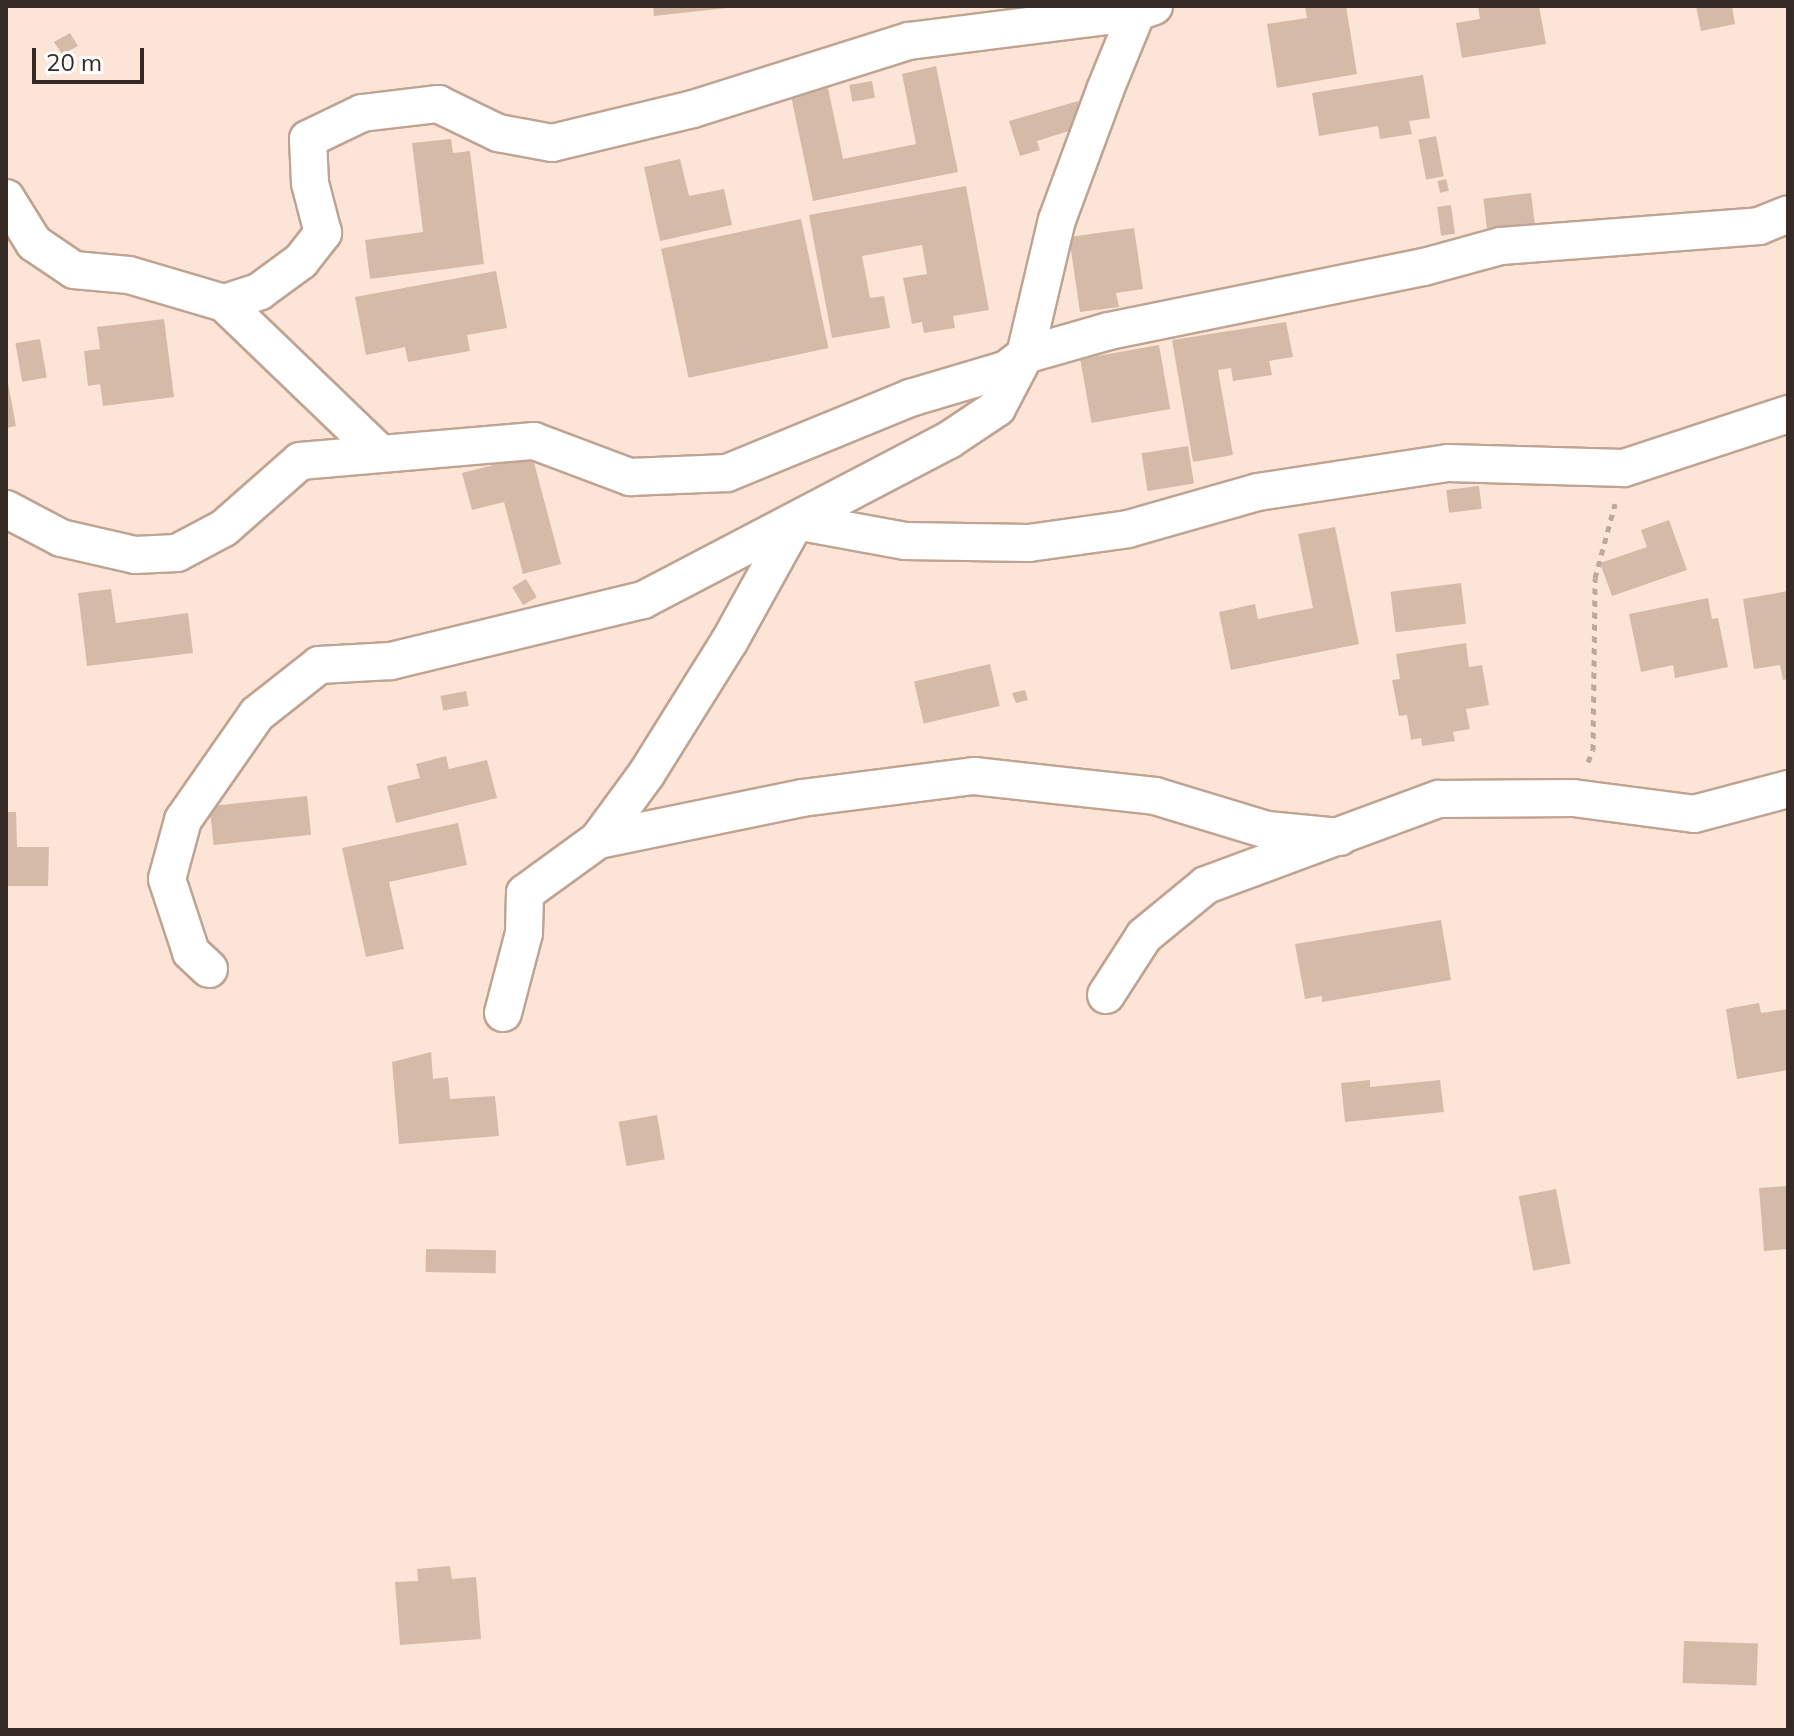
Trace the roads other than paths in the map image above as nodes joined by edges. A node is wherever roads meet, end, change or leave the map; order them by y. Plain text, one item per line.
1 (1146, 9) edge
2 (1041, 16) edge
3 (6, 198) edge
4 (1788, 214) edge
5 (224, 303) junction
6 (1025, 355) junction
7 (1788, 414) edge
8 (378, 451) junction
9 (6, 509) edge
10 (796, 521) junction
11 (6, 538) edge
12 (61, 538) junction
13 (1788, 789) edge
14 (1340, 837) junction
15 (598, 840) junction
16 (209, 969) dead end
17 (1106, 995) dead end
18 (503, 1013) dead end

1 - 2 street
1 - 6 street
2 - 5 street
3 - 5 street
4 - 6 street
5 - 8 street
6 - 8 street
6 - 10 street
7 - 10 street
8 - 12 street
9 - 12 street
10 - 15 street
10 - 16 street
11 - 12 street
13 - 14 street
14 - 15 street
14 - 17 street
15 - 18 street

